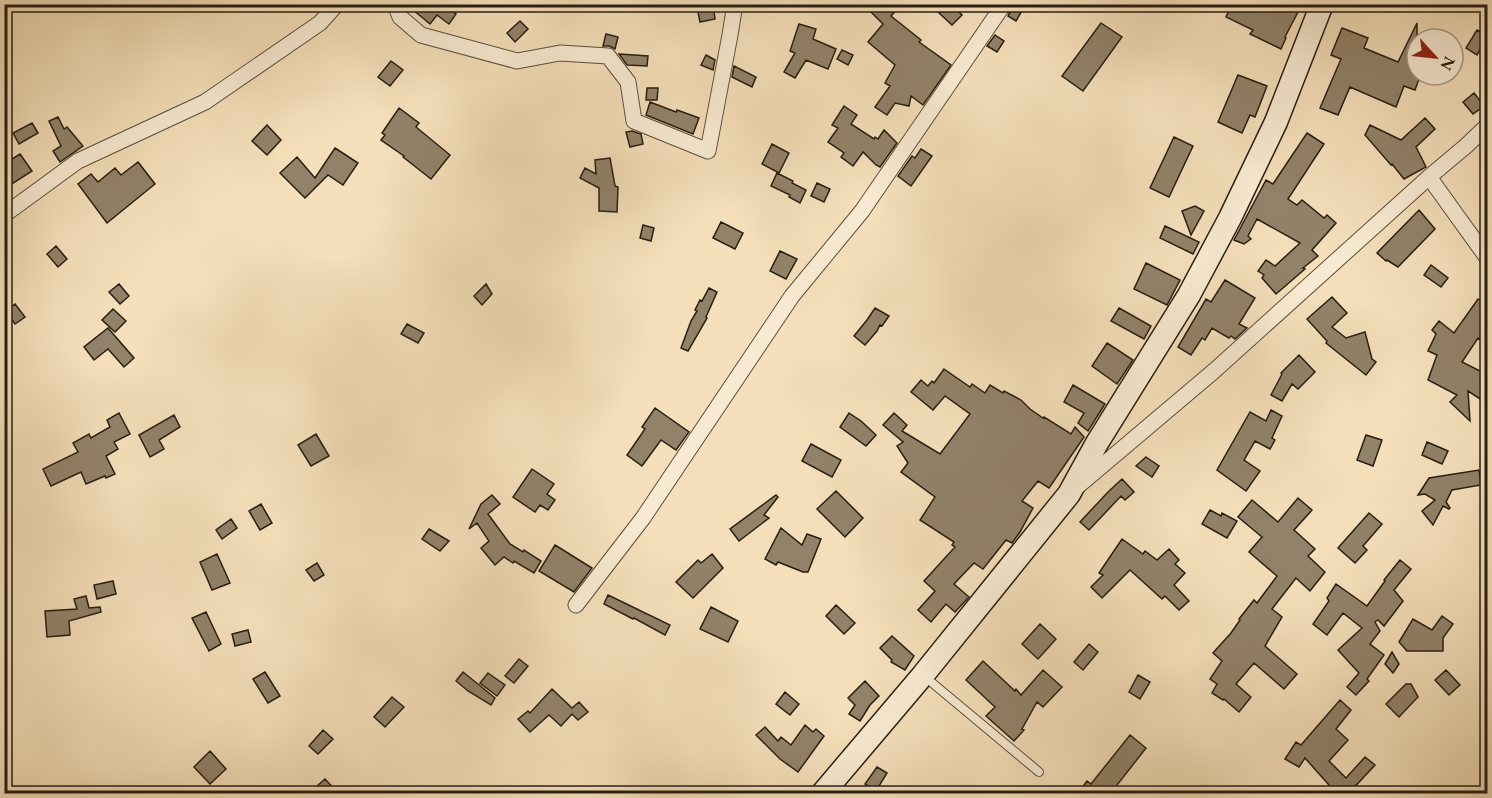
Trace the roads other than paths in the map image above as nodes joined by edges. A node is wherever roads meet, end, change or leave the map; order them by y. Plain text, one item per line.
1 (337, 4) edge
2 (395, 4) edge
3 (735, 4) edge
4 (1004, 4) edge
5 (1322, 4) edge
6 (1488, 125) edge
7 (1429, 177) junction
8 (4, 214) edge
9 (1488, 259) edge
10 (1069, 494) junction
11 (576, 605) dead end
12 (923, 675) junction
13 (1039, 772) dead end
14 (1488, 789) edge
15 (822, 794) edge
16 (1483, 794) edge

1 - 8 street
2 - 3 street
4 - 11 street
5 - 10 main road
6 - 7 street
7 - 9 street
7 - 10 street
10 - 12 main road
12 - 13 lane
12 - 15 main road
14 - 16 street

